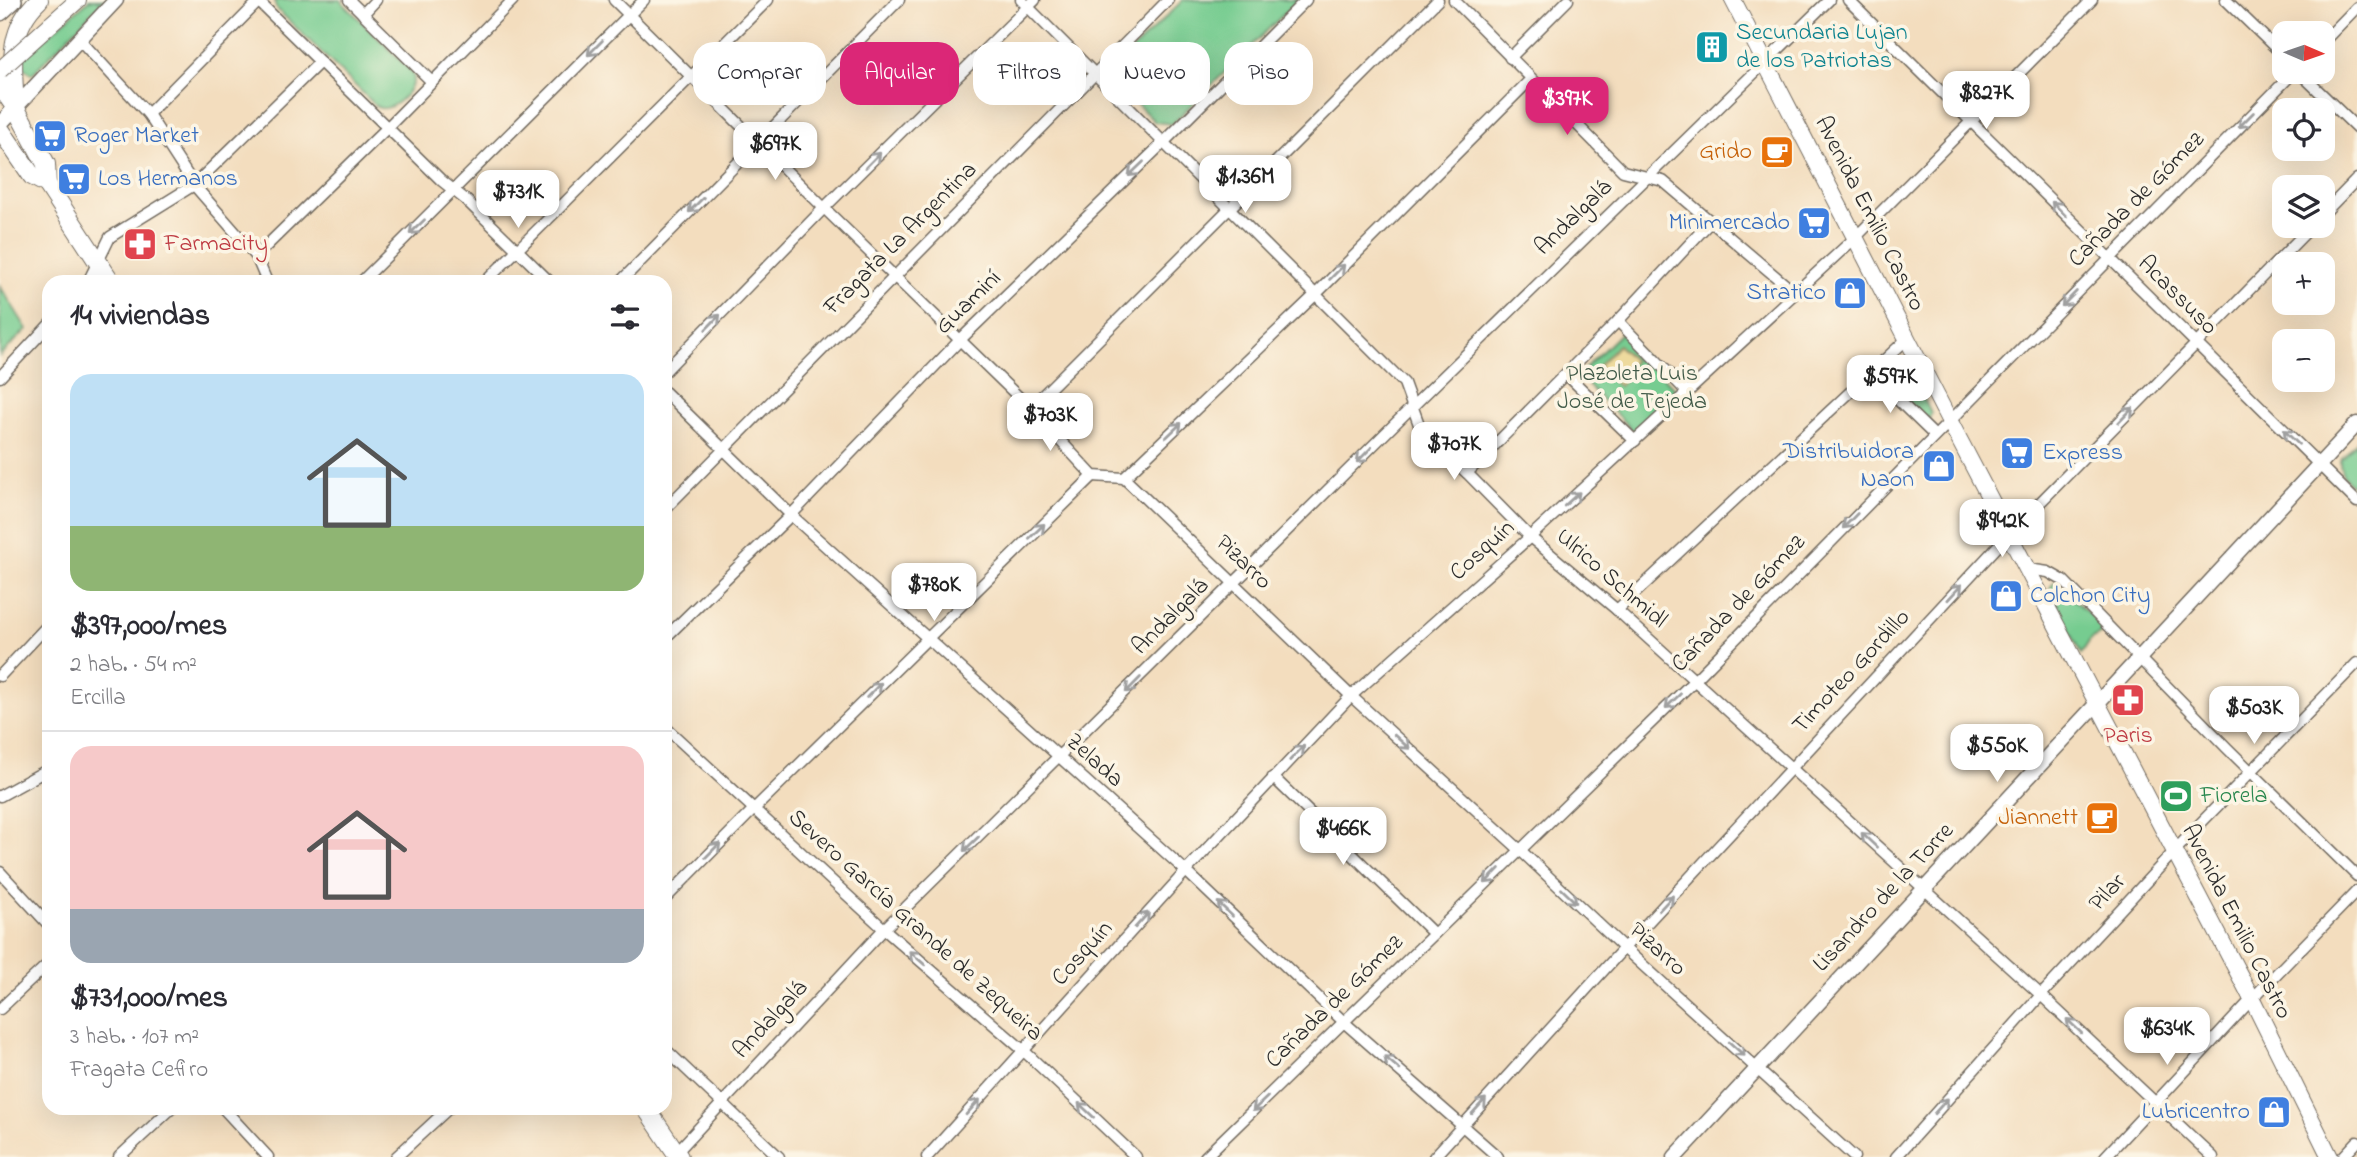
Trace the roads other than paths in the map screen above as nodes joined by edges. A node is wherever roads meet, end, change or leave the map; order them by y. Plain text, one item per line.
1 (12, 0) edge
2 (39, 0) edge
3 (78, 0) edge
4 (116, 0) edge
5 (349, 0) edge
6 (376, 0) edge
7 (513, 0) edge
8 (614, 0) edge
9 (644, 0) edge
10 (768, 0) edge
11 (899, 0) edge
12 (1168, 0) edge
13 (1306, 0) edge
14 (1438, 0) edge
15 (1454, 0) edge
16 (1568, 0) edge
17 (1733, 0) edge
18 (1829, 0) edge
19 (1848, 0) edge
20 (2092, 0) edge
21 (2226, 0) edge
22 (260, 1) edge
23 (1028, 3) edge
24 (2357, 7) edge
25 (0, 11) edge
26 (363, 14) junction
27 (629, 14) junction
28 (2335, 30) edge
29 (79, 39) junction
30 (2272, 45) edge
31 (1510, 58) junction
32 (320, 62) junction
33 (1766, 62) junction
34 (0, 70) edge
35 (1094, 74) junction
36 (691, 76) junction
37 (1531, 79) junction
38 (432, 82) junction
39 (2282, 84) edge
40 (2312, 84) edge
41 (0, 85) edge
42 (15, 107) junction
43 (148, 114) junction
44 (1972, 123) junction
45 (0, 124) edge
46 (387, 128) junction
47 (2357, 128) edge
48 (0, 130) edge
49 (758, 143) junction
50 (1163, 143) junction
51 (1647, 177) junction
52 (2357, 179) edge
53 (47, 184) junction
54 (194, 185) junction
55 (454, 191) junction
56 (2335, 202) edge
57 (824, 208) junction
58 (1229, 208) junction
59 (1711, 221) junction
60 (1856, 237) junction
61 (2300, 238) edge
62 (515, 250) junction
63 (256, 256) junction
64 (2110, 258) junction
65 (99, 263) junction
66 (92, 275) edge
67 (107, 275) edge
68 (264, 275) edge
69 (368, 275) edge
70 (492, 275) edge
71 (542, 275) edge
72 (627, 275) edge
73 (895, 275) junction
74 (1795, 293) junction
75 (1315, 295) junction
76 (1618, 321) junction
77 (42, 332) edge
78 (1908, 338) junction
79 (961, 339) junction
80 (2196, 344) junction
81 (672, 364) edge
82 (1868, 372) junction
83 (1566, 374) junction
84 (0, 377) edge
85 (1688, 392) junction
86 (672, 399) edge
87 (1412, 407) junction
88 (1030, 408) junction
89 (1949, 420) junction
90 (2357, 424) edge
91 (1934, 435) junction
92 (1635, 441) junction
93 (723, 451) junction
94 (2319, 465) junction
95 (1467, 473) junction
96 (1093, 476) junction
97 (1124, 478) junction
98 (672, 502) edge
99 (2357, 502) edge
100 (790, 514) junction
101 (2010, 533) junction
102 (1530, 537) junction
103 (2028, 569) junction
104 (1234, 584) junction
105 (1616, 610) junction
106 (42, 631) edge
107 (672, 631) edge
108 (927, 638) junction
109 (2139, 658) junction
110 (2357, 663) edge
111 (0, 676) edge
112 (1694, 681) junction
113 (1351, 696) junction
114 (2097, 704) junction
115 (672, 733) edge
116 (1059, 758) junction
117 (1791, 769) junction
118 (2251, 772) junction
119 (42, 773) edge
120 (1273, 776) junction
121 (0, 796) edge
122 (754, 809) junction
123 (1519, 849) junction
124 (2175, 852) junction
125 (1186, 871) junction
126 (0, 872) edge
127 (2357, 876) edge
128 (1923, 889) junction
129 (2357, 891) edge
130 (672, 892) edge
131 (42, 917) edge
132 (884, 929) junction
133 (1434, 934) junction
134 (1624, 948) junction
135 (42, 970) edge
136 (2041, 995) junction
137 (2252, 999) junction
138 (0, 1009) edge
139 (1345, 1023) junction
140 (1024, 1051) junction
141 (672, 1056) edge
142 (1758, 1068) junction
143 (2156, 1102) junction
144 (723, 1103) junction
145 (164, 1115) edge
146 (229, 1115) edge
147 (441, 1115) edge
148 (650, 1115) edge
149 (1463, 1124) junction
150 (2357, 1142) edge
151 (676, 1156) edge
152 (119, 1157) edge
153 (268, 1157) edge
154 (396, 1157) edge
155 (779, 1157) edge
156 (927, 1157) edge
157 (1136, 1157) edge
158 (1205, 1157) edge
159 (1434, 1157) edge
160 (1498, 1157) edge
161 (1675, 1157) edge
162 (1854, 1157) edge
163 (1896, 1157) edge
164 (2105, 1157) edge
165 (2213, 1157) edge
166 (2330, 1157) edge
167 (2343, 1157) edge

1 - 25 highway
2 - 42 main road
3 - 34 main road, bridge
4 - 29 street
5 - 26 street
6 - 26 street
7 - 38 street
8 - 27 street
9 - 27 street
10 - 36 street
11 - 49 street
12 - 35 street, Fragata La Argentina
13 - 50 street, Guaminí
14 - 58 street
15 - 31 street
16 - 31 street
17 - 33 main road, Avenida Emilio Castro
18 - 33 street, Andalgalá
19 - 44 street, Acassuso
20 - 44 street, Cosquín
21 - 30 street
22 - 32 street
22 - 43 street
23 - 35 street, Ulrico Schmidl
57 -> 23 street
24 - 28 street
26 - 38 street
27 - 36 street
27 -> 55 street
29 - 42 street
29 - 43 street
31 - 37 street
32 - 46 street
32 - 54 street
33 - 51 street, Andalgalá
33 - 60 main road, Avenida Emilio Castro
35 - 50 street, Ulrico Schmidl
35 - 73 street, Fragata La Argentina
36 - 49 street
36 - 62 street
37 - 51 street
75 -> 37 street
38 - 46 street
39 -> 64 street, Cañada de Gómez
40 - 47 street
41 - 42 main road
42 - 45 street
42 - 53 main road
43 - 54 street
44 - 60 street, Cosquín
64 -> 44 street, Acassuso
46 - 55 street
46 - 63 street
48 - 53 main road
49 - 57 street
49 -> 72 street
50 - 58 street, Ulrico Schmidl
50 -> 79 street, Guaminí
51 - 59 street
51 - 87 street, Andalgalá
52 - 56 street
53 - 65 main road
54 - 63 street
54 - 65 street
55 - 62 street
55 -> 69 street
57 - 73 street
81 -> 57 street
58 - 75 street, Ulrico Schmidl
58 - 88 street
59 - 74 street
59 - 76 street
60 - 74 street, Cosquín
60 - 78 main road, Avenida Emilio Castro
61 - 80 street, Timoteo Gordillo
62 - 70 street
62 - 71 street
63 - 68 street
64 - 80 street, Acassuso
64 -> 89 street, Cañada de Gómez
65 - 66 street
65 - 67 main road
73 - 79 street
73 - 93 street, Fragata La Argentina
74 - 85 street, Cosquín
75 - 87 street, Ulrico Schmidl
97 -> 75 street
76 - 83 street
76 - 85 street
77 - 84 street
78 - 82 street
78 - 89 main road, Avenida Emilio Castro
79 - 88 street
79 - 100 street, Guaminí
94 -> 80 street, Acassuso
101 -> 80 street, Timoteo Gordillo
82 - 91 street
82 - 105 street
83 - 92 street
83 - 95 street
85 - 92 street, Cosquín
86 - 93 street, Zelada
87 - 95 street, Ulrico Schmidl
87 -> 104 street, Andalgalá
88 - 96 street
89 - 91 street, Cañada de Gómez
89 - 101 main road, Avenida Emilio Castro
90 - 94 street, Lisandro de la Torre
91 -> 112 street, Cañada de Gómez
102 -> 92 street, Cosquín
93 - 98 street, Fragata La Argentina
93 - 100 street, Zelada
94 - 99 street, Acassuso
94 - 109 street, Lisandro de la Torre
95 - 102 street, Ulrico Schmidl
96 - 97 street
108 -> 96 street
97 - 104 street, Pizarro
100 - 107 street, Guaminí
100 - 108 street, Zelada
101 - 103 main road, Avenida Emilio Castro
117 -> 101 street, Timoteo Gordillo
102 - 105 street, Ulrico Schmidl
102 - 113 street, Cosquín
103 - 109 street
103 - 114 main road, Avenida Emilio Castro
104 - 113 street, Pizarro
104 -> 116 street, Andalgalá
105 - 112 street, Ulrico Schmidl
106 - 111 street
108 - 116 street, Zelada
122 -> 108 street
109 - 114 street, Lisandro de la Torre
109 - 118 street
110 - 118 street, Pilar
112 - 117 street, Ulrico Schmidl
112 -> 123 street, Cañada de Gómez
120 -> 113 street, Cosquín
113 -> 123 street, Pizarro
114 - 124 main road, Avenida Emilio Castro
114 - 128 street, Lisandro de la Torre
115 - 122 street, Severo García Grande de Zequeira
116 - 125 street, Zelada
116 -> 132 street, Andalgalá
128 -> 117 street, Ulrico Schmidl
134 -> 117 street, Timoteo Gordillo
118 - 124 street, Pilar
118 - 127 street
119 - 121 street
120 - 125 street, Cosquín
120 - 133 street
130 -> 122 street
122 - 132 street, Severo García Grande de Zequeira
123 -> 133 street, Cañada de Gómez
123 -> 134 street, Pizarro
124 - 136 street, Pilar
124 - 137 main road, Avenida Emilio Castro
139 -> 125 street, Zelada
140 -> 125 street, Cosquín
126 - 131 street
128 - 136 street, Ulrico Schmidl
128 - 142 street, Lisandro de la Torre
129 - 137 street
140 -> 132 street, Severo García Grande de Zequeira
132 - 144 street, Andalgalá
133 - 139 street, Cañada de Gómez
134 -> 142 street, Pizarro
149 -> 134 street, Timoteo Gordillo
135 - 138 street
143 -> 136 street, Ulrico Schmidl
163 -> 136 street, Pilar
137 - 143 street
137 - 166 main road, Avenida Emilio Castro
149 -> 139 street, Zelada
139 -> 158 street, Cañada de Gómez
156 -> 140 street, Cosquín
157 -> 140 street, Severo García Grande de Zequeira
141 - 144 street
142 - 161 street, Lisandro de la Torre
142 - 162 street, Pizarro
143 - 164 street
143 - 165 street, Ulrico Schmidl
144 - 151 street, Andalgalá
144 - 155 street
145 - 152 street
146 - 153 street
147 - 154 street
148 - 151 main road
149 - 159 street, Timoteo Gordillo
149 - 160 street, Zelada
150 - 167 street

